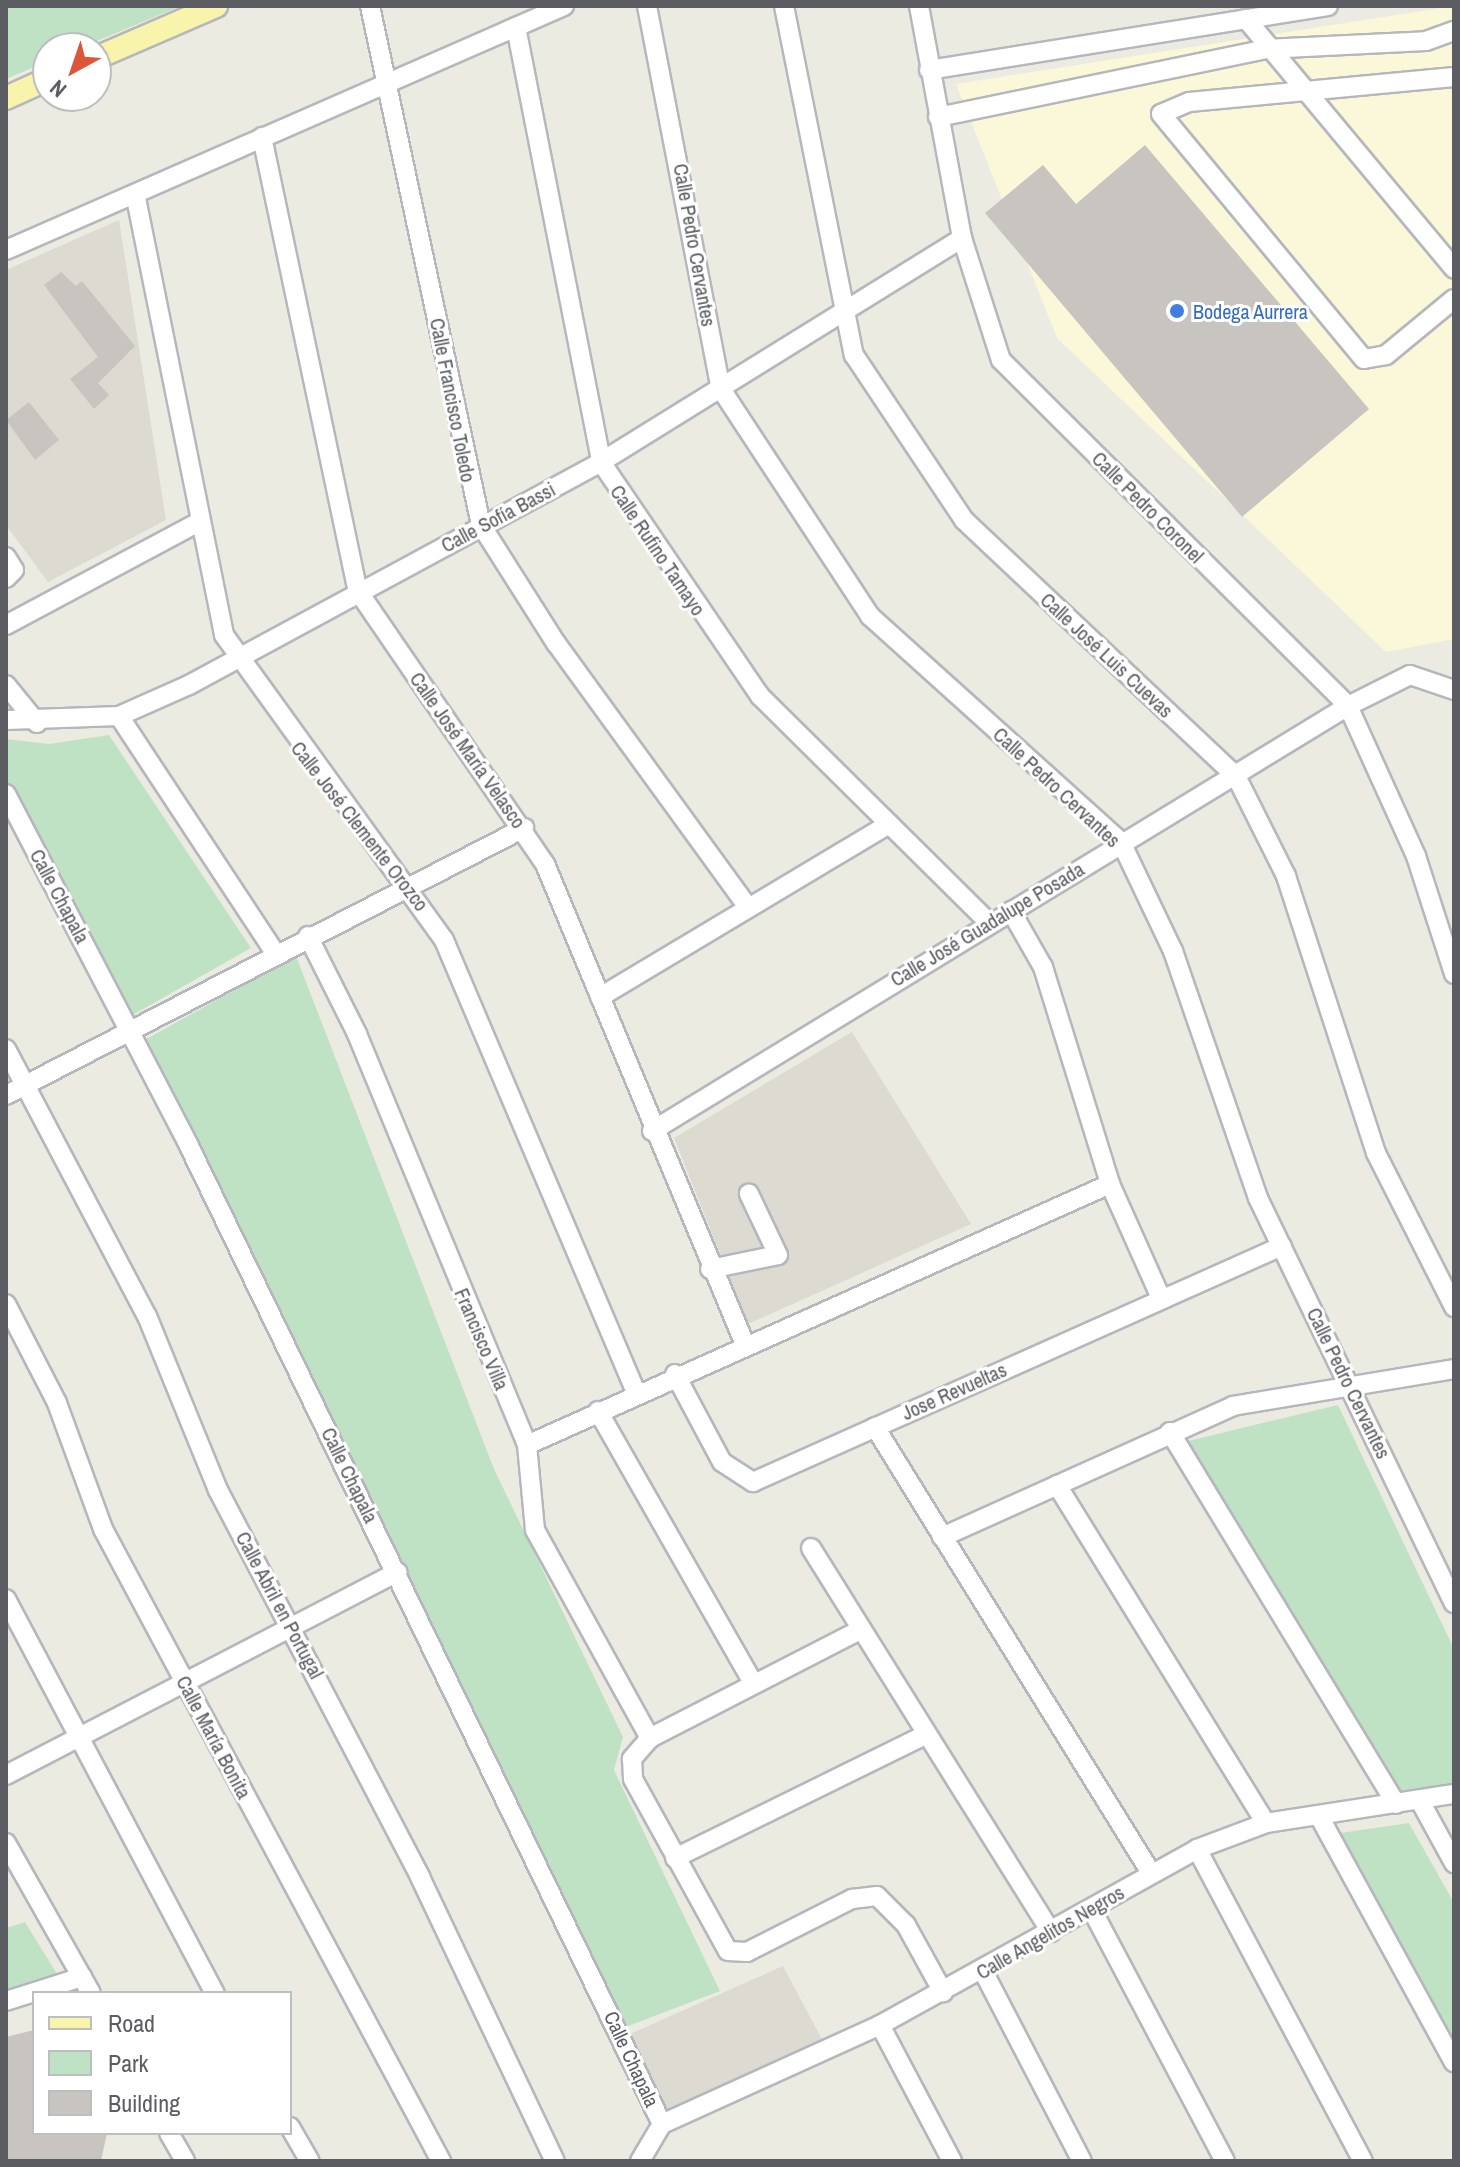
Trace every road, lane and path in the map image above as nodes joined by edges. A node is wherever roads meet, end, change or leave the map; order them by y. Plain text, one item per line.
1 (216, 6) edge
2 (370, 6) edge
3 (564, 6) edge
4 (647, 6) edge
5 (784, 6) edge
6 (919, 6) edge
7 (1328, 6) edge
8 (1246, 19) junction
9 (516, 27) junction
10 (1454, 31) edge
11 (1265, 49) junction
12 (112, 51) edge
13 (929, 70) junction
14 (1454, 77) edge
15 (386, 81) junction
16 (32, 86) edge
17 (1300, 89) junction
18 (6, 98) edge
19 (938, 117) junction
20 (262, 137) junction
21 (136, 198) junction
22 (962, 238) junction
23 (6, 250) edge
24 (1454, 269) edge
25 (1454, 299) edge
26 (840, 312) junction
27 (721, 389) junction
28 (601, 462) junction
29 (199, 522) junction
30 (481, 525) junction
31 (6, 557) edge
32 (6, 578) edge
33 (358, 591) junction
34 (6, 624) edge
35 (237, 659) junction
36 (6, 685) edge
37 (1454, 690) edge
38 (1348, 706) junction
39 (119, 716) junction
40 (6, 720) edge
41 (37, 723) junction
42 (1236, 776) junction
43 (6, 794) edge
44 (889, 824) junction
45 (524, 828) junction
46 (1121, 842) junction
47 (409, 885) junction
48 (748, 907) junction
49 (1011, 911) junction
50 (989, 923) junction
51 (308, 936) junction
52 (276, 954) junction
53 (1454, 974) edge
54 (600, 997) junction
55 (130, 1029) junction
56 (6, 1049) edge
57 (25, 1085) junction
58 (6, 1095) edge
59 (652, 1131) junction
60 (1110, 1184) junction
61 (749, 1194) dead end
62 (1282, 1246) junction
63 (710, 1269) junction
64 (1161, 1298) junction
65 (6, 1304) edge
66 (1454, 1307) edge
67 (744, 1342) junction
68 (1454, 1369) edge
69 (675, 1374) junction
70 (1351, 1386) junction
71 (636, 1392) junction
72 (598, 1411) junction
73 (875, 1427) junction
74 (1170, 1432) junction
75 (527, 1445) junction
76 (1057, 1485) junction
77 (942, 1537) junction
78 (811, 1548) dead end
79 (398, 1572) junction
80 (6, 1599) edge
81 (1454, 1603) edge
82 (293, 1626) junction
83 (860, 1630) junction
84 (185, 1680) junction
85 (754, 1684) junction
86 (80, 1735) junction
87 (925, 1735) junction
88 (650, 1738) junction
89 (6, 1775) edge
90 (1454, 1794) edge
91 (1420, 1801) junction
92 (1396, 1804) junction
93 (1319, 1816) junction
94 (1266, 1823) junction
95 (6, 1843) edge
96 (1197, 1849) junction
97 (675, 1858) junction
98 (1454, 1863) edge
99 (1151, 1873) junction
100 (1092, 1910) junction
101 (1051, 1932) junction
102 (983, 1971) junction
103 (87, 1985) edge
104 (57, 1991) edge
105 (214, 1991) edge
106 (943, 1992) junction
107 (32, 1996) edge
108 (6, 2001) edge
109 (880, 2025) junction
110 (1454, 2063) edge
111 (662, 2124) junction
112 (292, 2130) edge
113 (170, 2135) edge
114 (185, 2161) edge
115 (310, 2161) edge
116 (441, 2161) edge
117 (555, 2161) edge
118 (640, 2161) edge
119 (952, 2161) edge
120 (1082, 2161) edge
121 (1225, 2161) edge
122 (1363, 2161) edge

1 - 12 main road
2 - 15 street, Calle Francisco Toledo
3 - 9 street
4 - 27 street, Calle Pedro Cervantes
5 - 26 street, Calle José Luis Cuevas
6 - 13 street, Calle Pedro Coronel
7 - 8 street
8 - 11 street
8 - 13 street
9 - 15 street
9 - 28 street, Calle Rufino Tamayo
10 - 11 street
11 - 17 street
11 - 19 street
13 - 19 street, Calle Pedro Coronel
14 - 17 street
15 - 20 street
15 - 30 street, Calle Francisco Toledo
16 - 18 main road
17 - 24 street
17 - 25 street
19 - 22 street, Calle Pedro Coronel
20 - 21 street
20 - 33 street, Calle José María Velasco
21 - 23 street
21 - 29 street, Calle José Clemente Orozco
22 - 26 street, Calle Sofía Bassi
22 - 38 street, Calle Pedro Coronel
26 - 27 street, Calle Sofía Bassi
26 - 42 street, Calle José Luis Cuevas
27 - 28 street, Calle Sofía Bassi
27 - 46 street, Calle Pedro Cervantes
28 - 30 street, Calle Sofía Bassi
28 - 44 street, Calle Rufino Tamayo
29 - 34 street
29 - 35 street, Calle José Clemente Orozco
30 - 33 street, Calle Sofía Bassi
30 - 48 street, Calle Francisco Toledo
31 - 32 street
33 - 35 street, Calle Sofía Bassi
33 - 45 street, Calle José María Velasco
35 - 39 street, Calle Sofía Bassi
35 - 47 street, Calle José Clemente Orozco
36 - 41 street
37 - 38 street, Calle José Guadalupe Posada
38 - 42 street, Calle José Guadalupe Posada
38 - 53 street, Calle Pedro Coronel
39 - 41 street, Calle Sofía Bassi
39 - 52 street
40 - 41 street, Calle Sofía Bassi
42 - 46 street, Calle José Guadalupe Posada
42 - 66 street, Calle José Luis Cuevas
43 - 55 street, Calle Chapala
44 - 48 street
44 - 50 street, Calle Rufino Tamayo
45 - 47 street
45 - 54 street, Calle José María Velasco
46 - 49 street, Calle José Guadalupe Posada
46 - 62 street, Calle Pedro Cervantes
47 - 51 street
47 - 71 street, Calle José Clemente Orozco
48 - 54 street
49 - 50 street, Calle José Guadalupe Posada
49 - 60 street
50 - 59 street, Calle José Guadalupe Posada
51 - 52 street
51 - 75 street, Francisco Villa
52 - 55 street
54 - 59 street, Calle José María Velasco
55 - 57 street
55 - 79 street, Calle Chapala
56 - 57 street, Calle Abril en Portugal
57 - 58 street
57 - 82 street, Calle Abril en Portugal
59 - 63 street, Calle José María Velasco
60 - 64 street
60 - 67 street
61 - 63 street
62 - 64 street, Jose Revueltas
62 - 70 street, Calle Pedro Cervantes
63 - 67 street, Calle José María Velasco
64 - 73 street, Jose Revueltas
65 - 84 street, Calle María Bonita
67 - 69 street
68 - 70 street
69 - 71 street
69 - 73 street, Jose Revueltas
70 - 74 street
70 - 81 street, Calle Pedro Cervantes
71 - 72 street
72 - 75 street
72 - 85 street
73 - 77 street
74 - 76 street
74 - 92 street
75 - 88 street, Francisco Villa
76 - 77 street
76 - 94 street
77 - 99 street
78 - 83 street
79 - 82 street
79 - 111 street, Calle Chapala
80 - 86 street
82 - 84 street
82 - 117 street, Calle Abril en Portugal
83 - 85 street
83 - 87 street
84 - 86 street
84 - 116 street, Calle María Bonita
85 - 88 street
86 - 89 street
86 - 105 street
87 - 97 street
87 - 101 street
88 - 97 street
90 - 91 street, Calle Angelitos Negros
91 - 92 street, Calle Angelitos Negros
91 - 98 street
92 - 93 street, Calle Angelitos Negros
93 - 94 street, Calle Angelitos Negros
93 - 110 street
94 - 96 street, Calle Angelitos Negros
95 - 103 street
96 - 99 street, Calle Angelitos Negros
96 - 122 street
97 - 106 street
99 - 100 street, Calle Angelitos Negros
100 - 101 street, Calle Angelitos Negros
100 - 121 street
101 - 102 street, Calle Angelitos Negros
102 - 106 street, Calle Angelitos Negros
102 - 120 street
103 - 104 street
106 - 109 street, Calle Angelitos Negros
107 - 108 street
109 - 111 street, Calle Angelitos Negros
109 - 119 street
111 - 118 street, Calle Chapala
112 - 115 street
113 - 114 street

